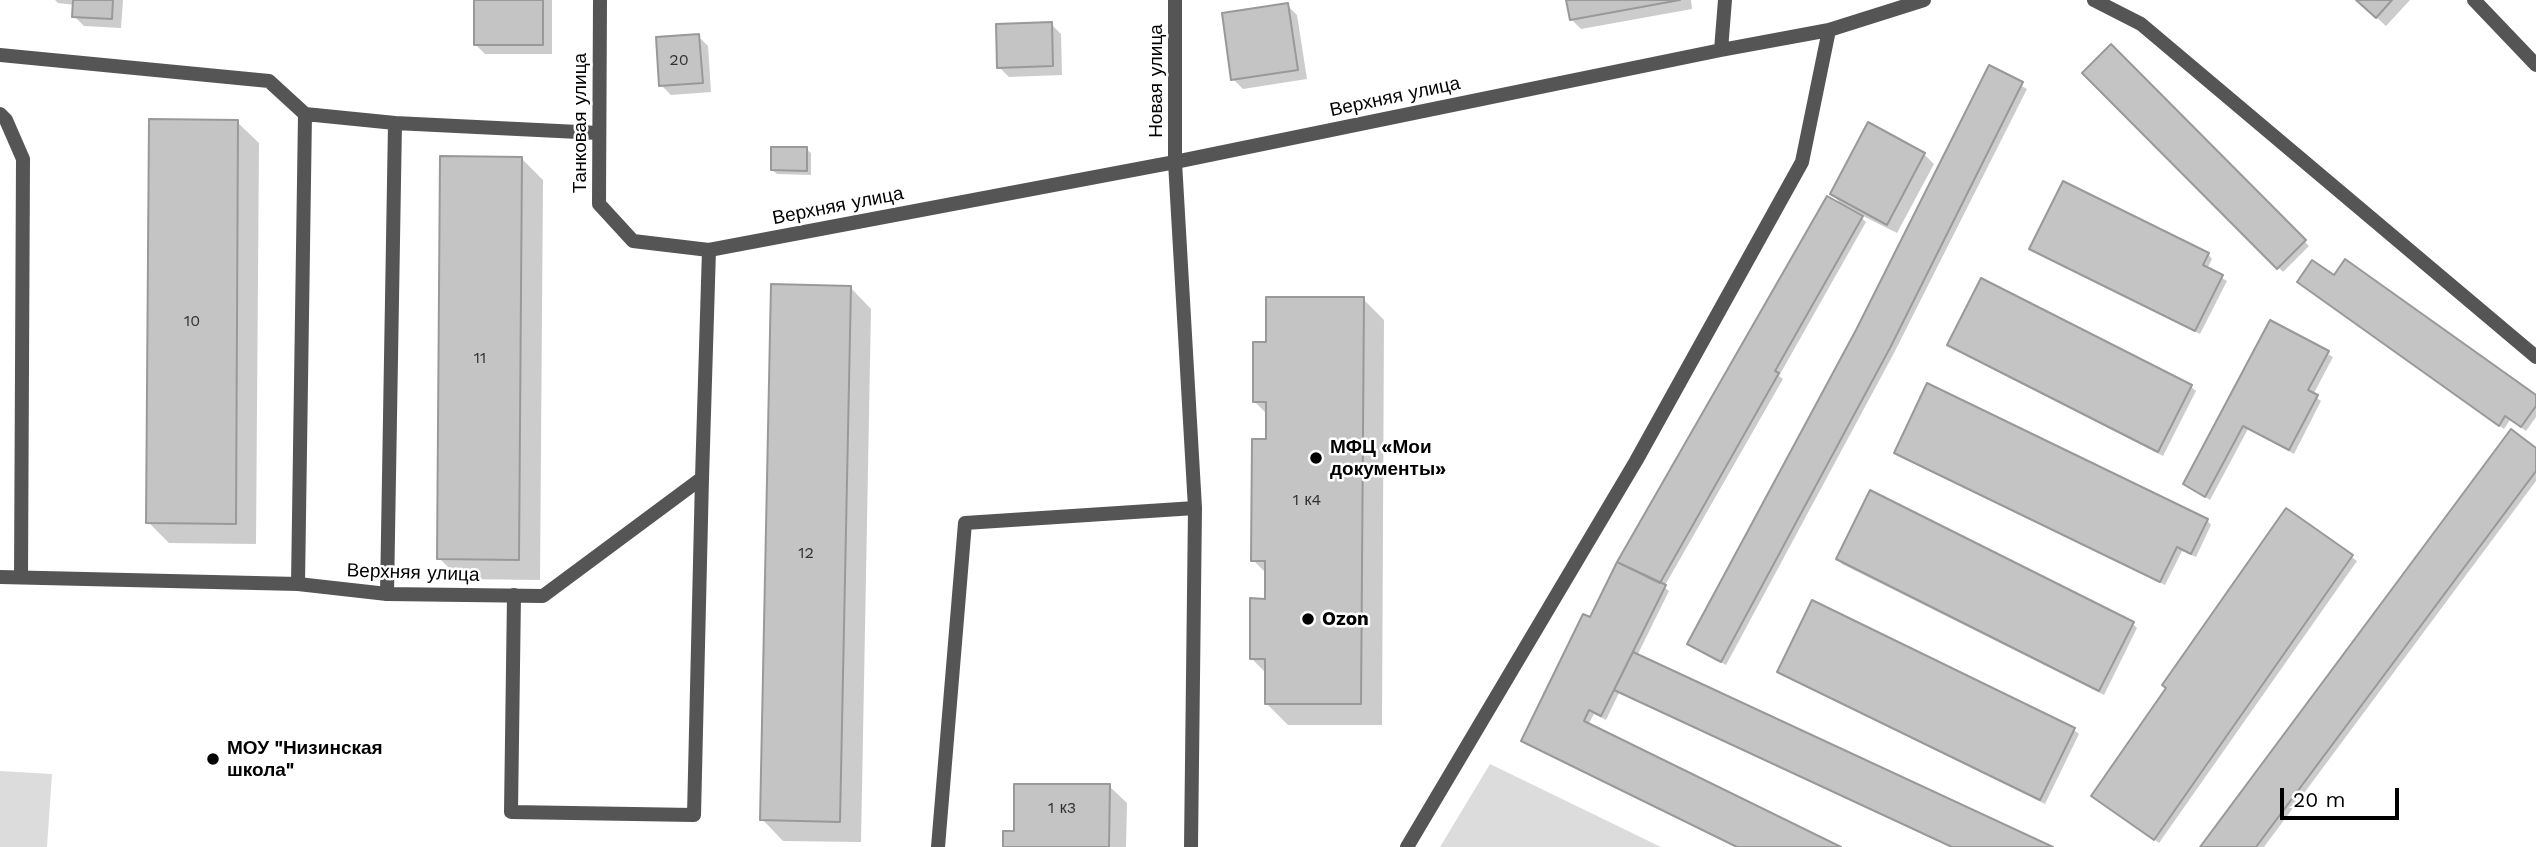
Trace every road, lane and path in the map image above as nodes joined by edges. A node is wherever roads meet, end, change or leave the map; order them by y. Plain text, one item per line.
1 (600, 0) edge
2 (1175, 0) edge
3 (1725, 0) edge
4 (1924, 0) edge
5 (2094, 0) edge
6 (2474, 0) edge
7 (1829, 30) junction
8 (1721, 50) junction
9 (0, 55) edge
10 (2536, 65) edge
11 (0, 114) edge
12 (305, 114) junction
13 (395, 122) junction
14 (599, 133) junction
15 (1175, 162) junction
16 (709, 250) junction
17 (2536, 357) edge
18 (702, 478) junction
19 (1195, 508) junction
20 (0, 577) edge
21 (21, 577) junction
22 (298, 584) junction
23 (387, 594) junction
24 (514, 595) junction
25 (938, 847) edge
26 (1191, 847) edge
27 (1407, 847) edge

1 - 14 street, Танковая улица
2 - 15 street, Новая улица
3 - 8 street
4 - 7 street, Верхняя улица
5 - 17 street
6 - 10 street
7 - 8 street, Верхняя улица
7 - 27 street
8 - 15 street, Верхняя улица
9 - 12 street
11 - 21 street
12 - 13 street
12 - 22 street
13 - 14 street
13 - 23 street
14 - 16 street, Танковая улица
15 - 16 street, Верхняя улица
15 - 19 street, Новая улица
16 - 18 street
18 - 24 street, Верхняя улица
18 - 24 street
19 - 25 street
19 - 26 street, Новая улица
20 - 21 street, Верхняя улица
21 - 22 street, Верхняя улица
22 - 23 street, Верхняя улица
23 - 24 street, Верхняя улица

